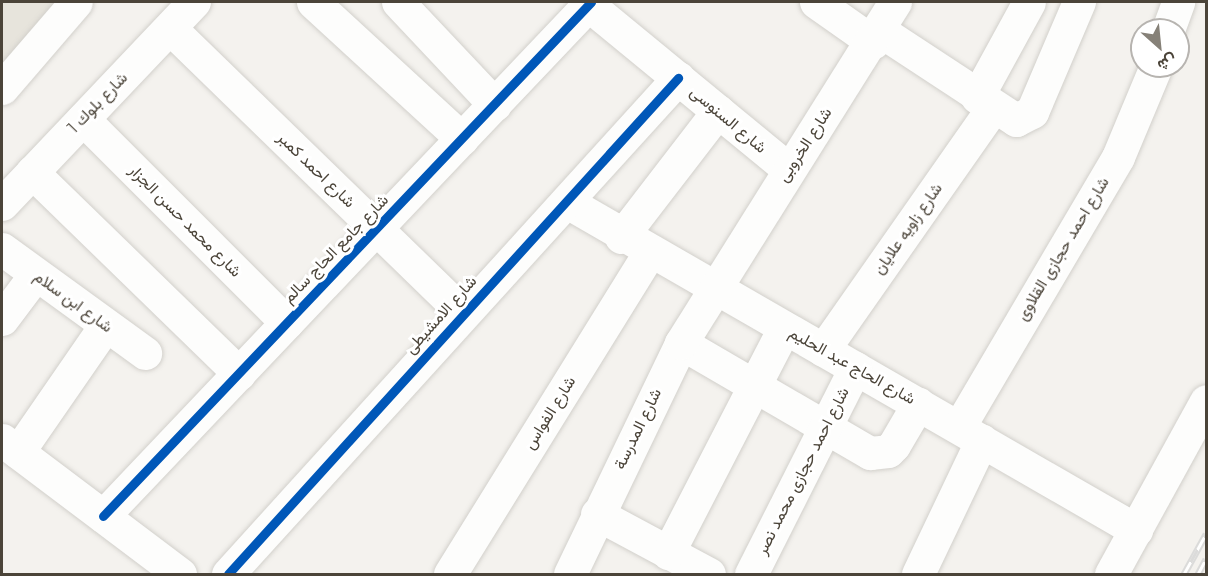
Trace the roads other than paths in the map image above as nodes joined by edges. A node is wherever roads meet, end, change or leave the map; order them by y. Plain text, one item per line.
1 (76, 2) edge
2 (194, 2) edge
3 (313, 2) edge
4 (398, 2) edge
5 (588, 2) edge
6 (816, 2) edge
7 (895, 2) edge
8 (1029, 2) edge
9 (1079, 2) edge
10 (1178, 2) edge
11 (1172, 18) edge
12 (170, 28) junction
13 (876, 36) junction
14 (678, 78) junction
15 (1151, 78) edge
16 (2, 88) edge
17 (985, 102) junction
18 (495, 105) junction
19 (718, 111) junction
20 (83, 119) junction
21 (462, 139) junction
22 (788, 169) junction
23 (32, 172) junction
24 (567, 202) junction
25 (2, 204) edge
26 (376, 229) junction
27 (621, 237) junction
28 (2, 249) edge
29 (650, 252) junction
30 (35, 275) junction
31 (714, 289) junction
32 (463, 313) junction
33 (2, 319) edge
34 (287, 323) junction
35 (105, 326) junction
36 (784, 328) junction
37 (681, 343) junction
38 (824, 350) junction
39 (145, 353) dead end
40 (855, 368) junction
41 (239, 373) junction
42 (754, 386) junction
43 (1206, 401) edge
44 (918, 404) junction
45 (824, 426) junction
46 (971, 434) junction
47 (10, 446) edge
48 (597, 514) junction
49 (103, 516) junction
50 (1136, 530) junction
51 (668, 553) junction
52 (180, 574) edge
53 (228, 574) edge
54 (450, 574) edge
55 (570, 574) edge
56 (709, 574) edge
57 (751, 574) edge
58 (918, 574) edge
59 (1111, 574) edge

1 - 16 street
2 - 12 street, شارع بلوك 1
3 - 21 street
4 - 18 street
5 - 14 street, شارع السنوسى
5 - 18 street, شارع جامع الحاج سالم
6 - 13 street
7 - 13 street, شارع الخروبى
8 - 17 street, شارع زاويه علايان
9 - 17 street
10 - 11 street
12 - 20 street, شارع بلوك 1
12 - 26 street, شارع احمد كمبر
13 - 17 street
13 - 22 street, شارع الخروبى
14 - 19 street, شارع السنوسى
14 - 24 street, شارع الامشيطى
15 - 46 street, شارع احمد حجازى القلاوى
17 - 38 street, شارع زاويه علايان
18 - 21 street, شارع جامع الحاج سالم
19 - 22 street, شارع السنوسى
19 - 27 street
20 - 23 street, شارع بلوك 1
20 - 34 street, شارع محمد حسن الجزار
21 - 26 street, شارع جامع الحاج سالم
22 - 31 street, شارع الخروبى
23 - 25 street, شارع بلوك 1
23 - 41 street
24 - 27 street, شارع الحاج عبد الحليم
24 - 32 street, شارع الامشيطى
26 - 32 street, شارع احمد كمبر
26 - 34 street, شارع جامع الحاج سالم
27 - 29 street, شارع الحاج عبد الحليم
28 - 30 street, شارع ابن سلام
29 - 31 street, شارع الحاج عبد الحليم
29 - 54 street, شارع الفواس
30 - 33 street
30 - 35 street, شارع ابن سلام
31 - 36 street, شارع الحاج عبد الحليم
31 - 37 street, شارع المدرسة
32 - 53 street, شارع الامشيطى
34 - 41 street, شارع جامع الحاج سالم
35 - 39 street, شارع ابن سلام
35 - 47 street
36 - 38 street, شارع الحاج عبد الحليم
36 - 42 street
37 - 42 street
37 - 48 street, شارع المدرسة
38 - 40 street, شارع الحاج عبد الحليم
40 - 44 street, شارع الحاج عبد الحليم
40 - 45 street, شارع احمد حجازى محمد نصر
41 - 49 street, شارع جامع الحاج سالم
42 - 45 street
42 - 51 street
43 - 50 street
44 - 45 street
44 - 46 street, شارع الحاج عبد الحليم
45 - 57 street, شارع احمد حجازى محمد نصر
46 - 50 street, شارع الحاج عبد الحليم
46 - 58 street, شارع احمد حجازى القلاوى
47 - 49 street
48 - 51 street
48 - 55 street, شارع المدرسة
49 - 52 street
50 - 59 street
51 - 56 street

